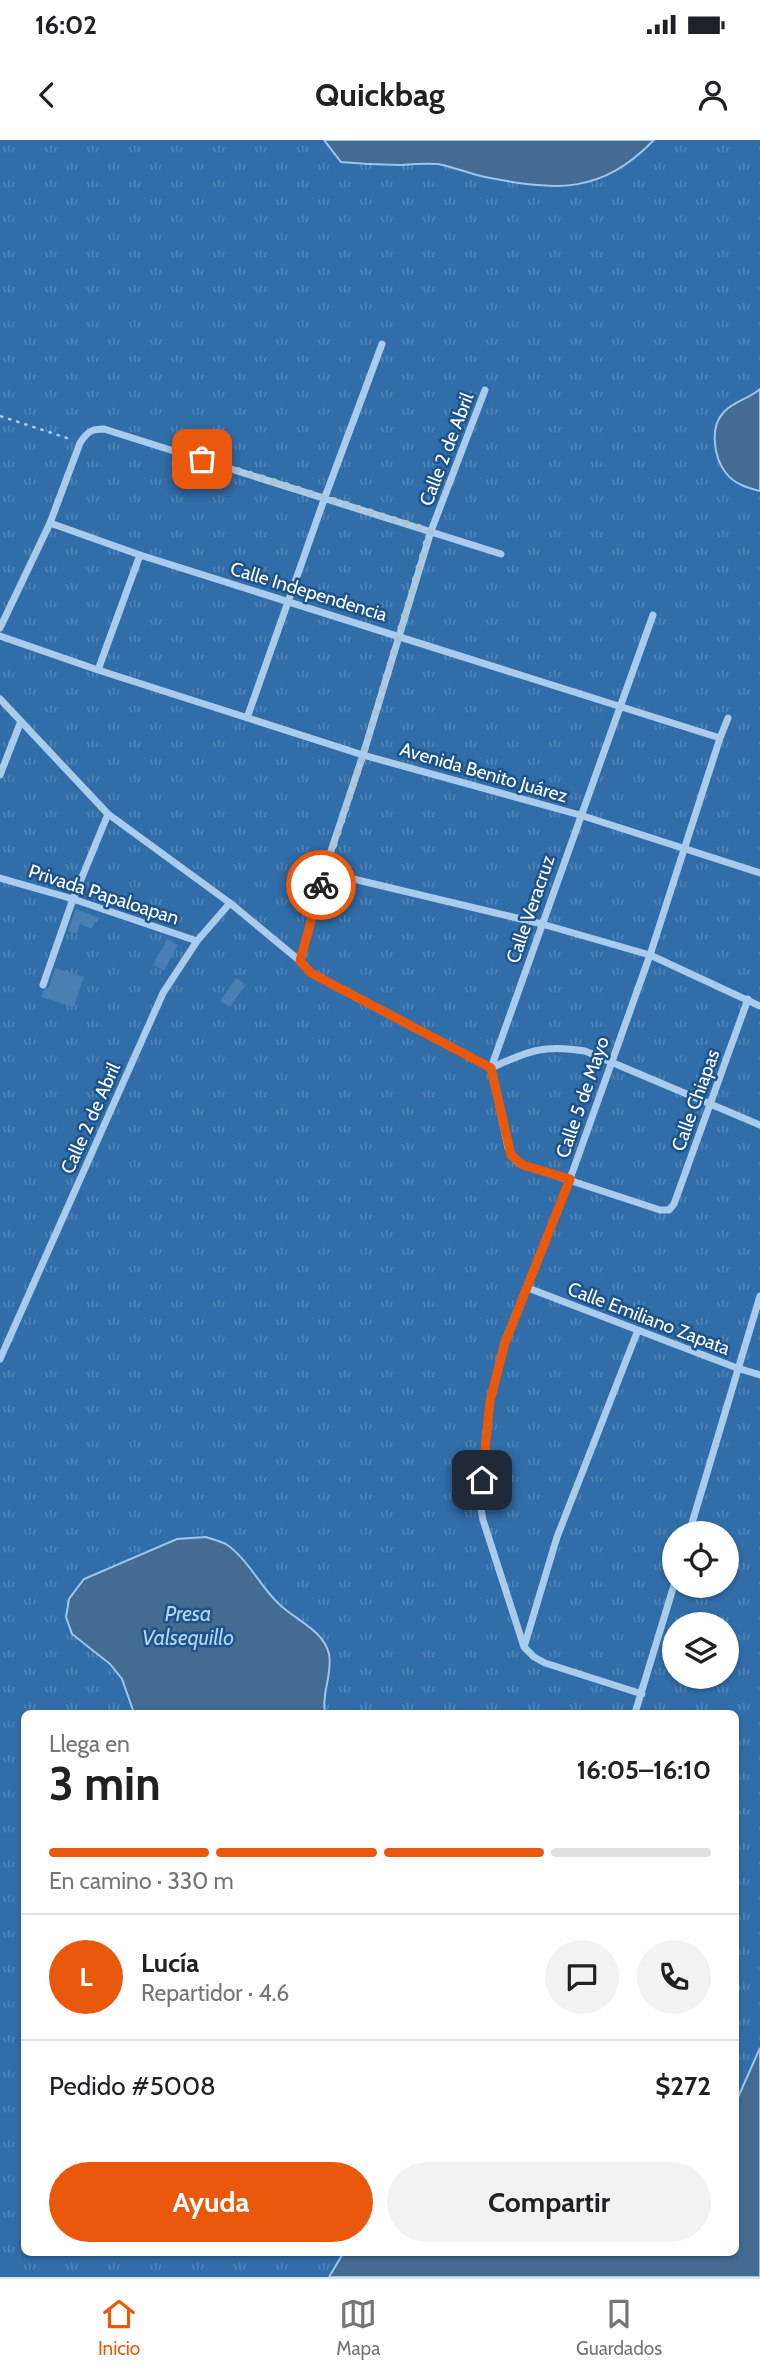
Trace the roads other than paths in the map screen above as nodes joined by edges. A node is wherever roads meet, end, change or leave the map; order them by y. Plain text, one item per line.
1 (382, 344) dead end
2 (485, 390) dead end
3 (324, 497) junction
4 (50, 523) junction
5 (430, 531) junction
6 (500, 554) dead end
7 (140, 555) junction
8 (289, 600) junction
9 (653, 615) dead end
10 (0, 628) edge
11 (398, 635) junction
12 (0, 636) edge
13 (98, 670) junction
14 (0, 699) edge
15 (620, 706) junction
16 (247, 718) junction
17 (728, 718) dead end
18 (21, 721) junction
19 (720, 738) junction
20 (363, 755) junction
21 (0, 775) edge
22 (108, 814) junction
23 (580, 815) junction
24 (684, 848) junction
25 (324, 872) junction
26 (760, 873) edge
27 (0, 878) edge
28 (73, 899) junction
29 (230, 903) junction
30 (541, 924) junction
31 (197, 942) junction
32 (650, 955) junction
33 (300, 961) junction
34 (43, 985) dead end
35 (748, 999) junction
36 (760, 1006) edge
37 (611, 1060) junction
38 (491, 1068) junction
39 (709, 1104) junction
40 (760, 1125) edge
41 (570, 1179) junction
42 (528, 1288) junction
43 (760, 1296) edge
44 (638, 1330) junction
45 (0, 1359) edge
46 (737, 1368) junction
47 (760, 1375) edge
48 (692, 1521) edge
49 (670, 1598) edge
50 (524, 1647) junction
51 (642, 1694) junction
52 (636, 1710) edge

1 - 3 street
2 - 5 street, Calle 2 de Abril
3 - 4 street
3 - 5 street
3 - 8 street
4 - 7 street, Calle Independencia
4 - 10 street
5 - 6 street
5 - 11 street, Calle 2 de Abril
7 - 8 street, Calle Independencia
7 - 13 street
8 - 11 street, Calle Independencia
8 - 16 street
9 - 15 street, Calle Veracruz
11 - 15 street, Calle Independencia
11 - 20 street, Calle 2 de Abril
12 - 13 street, Avenida Benito Juárez
13 - 16 street, Avenida Benito Juárez
14 - 18 street
15 - 19 street, Calle Independencia
15 - 23 street, Calle Veracruz
16 - 20 street, Avenida Benito Juárez
17 - 19 street, Calle 5 de Mayo
18 - 21 street
18 - 22 street
19 - 24 street, Calle 5 de Mayo
20 - 23 street, Avenida Benito Juárez
20 - 25 street, Calle 2 de Abril
22 - 28 street
22 - 29 street
23 - 24 street, Avenida Benito Juárez
23 - 30 street, Calle Veracruz
24 - 26 street, Avenida Benito Juárez
24 - 32 street, Calle 5 de Mayo
25 - 30 street
25 - 33 street, Calle 2 de Abril
27 - 28 street, Privada Papaloapan
28 - 31 street, Privada Papaloapan
28 - 34 street
29 - 31 street, Calle 2 de Abril
29 - 33 street
30 - 32 street
30 - 38 street, Calle Veracruz
31 - 45 street, Calle 2 de Abril
32 - 35 street
32 - 37 street, Calle 5 de Mayo
33 - 38 street
35 - 36 street
35 - 39 street, Calle Chiapas
37 - 38 street
37 - 39 street
37 - 41 street, Calle 5 de Mayo
38 - 41 street
39 - 40 street
39 - 41 street, Calle Chiapas
41 - 42 street, Calle 5 de Mayo
42 - 44 street, Calle Emiliano Zapata
42 - 50 street, Calle 5 de Mayo
43 - 46 street
44 - 46 street, Calle Emiliano Zapata
44 - 50 street
46 - 47 street, Calle Emiliano Zapata
46 - 48 street
49 - 51 street
50 - 51 street
51 - 52 street

